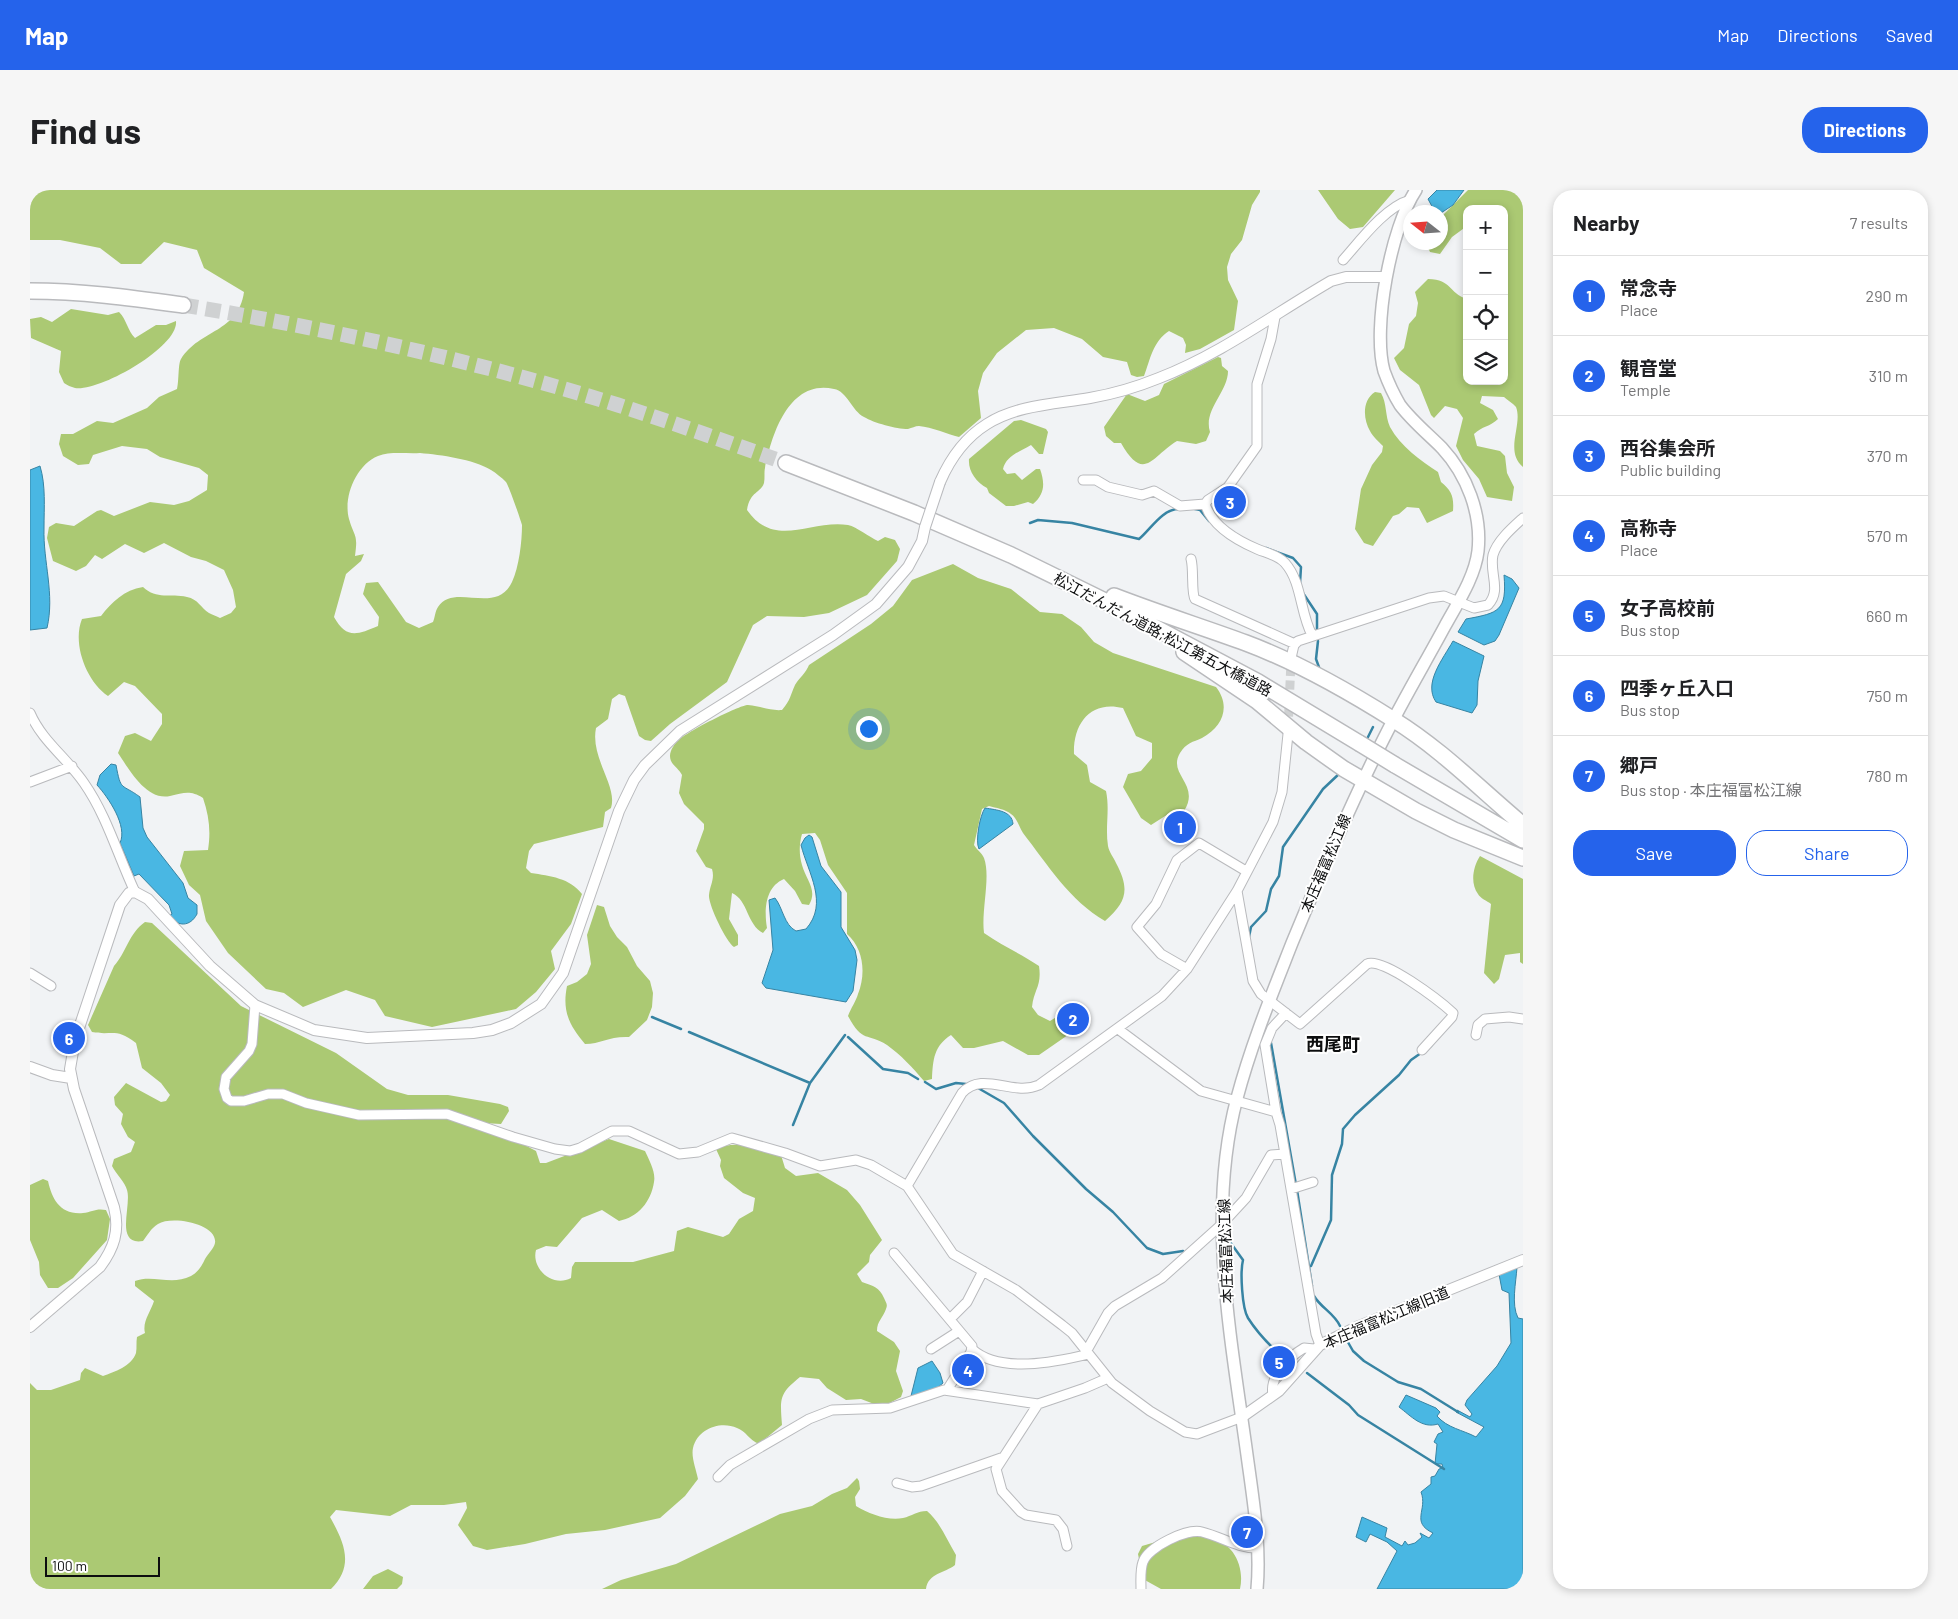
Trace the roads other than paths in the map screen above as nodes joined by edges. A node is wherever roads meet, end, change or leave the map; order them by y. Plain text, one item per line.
1 (1413, 195) edge
2 (1343, 260) dead end
3 (1385, 277) junction
4 (30, 292) edge
5 (183, 306) tunnel mouth
6 (1275, 317) junction
7 (786, 463) tunnel mouth
8 (1083, 480) dead end
9 (1205, 504) junction
10 (1523, 518) edge
11 (1011, 556) junction
12 (1191, 559) dead end
13 (1459, 600) junction
14 (1106, 601) junction
15 (1312, 635) junction
16 (1295, 644) junction
17 (1292, 658) tunnel mouth
18 (30, 713) edge
19 (1394, 719) junction
20 (1288, 734) tunnel mouth
21 (72, 766) junction
22 (1362, 780) junction
23 (30, 782) edge
24 (1523, 825) edge
25 (1523, 840) edge
26 (1523, 858) edge
27 (1246, 871) junction
28 (1237, 891) junction
29 (135, 892) junction
30 (1187, 969) junction
31 (30, 973) edge
32 (51, 986) dead end
33 (1269, 1001) junction
34 (255, 1005) junction
35 (1286, 1013) junction
36 (1523, 1019) edge
37 (1118, 1028) junction
38 (1476, 1035) dead end
39 (1422, 1050) dead end
40 (30, 1067) edge
41 (70, 1078) junction
42 (1236, 1101) junction
43 (1276, 1112) junction
44 (1285, 1154) junction
45 (1313, 1182) dead end
46 (907, 1186) junction
47 (1295, 1188) junction
48 (1222, 1224) junction
49 (894, 1254) dead end
50 (1523, 1260) edge
51 (983, 1271) junction
52 (950, 1319) junction
53 (30, 1327) edge
54 (959, 1331) junction
55 (1317, 1347) junction
56 (972, 1349) junction
57 (931, 1350) dead end
58 (1088, 1352) junction
59 (1108, 1378) junction
60 (947, 1390) junction
61 (1038, 1404) junction
62 (1242, 1418) junction
63 (1001, 1458) junction
64 (718, 1477) dead end
65 (898, 1483) dead end
66 (1067, 1546) dead end
67 (1258, 1548) junction
68 (1141, 1589) edge
69 (1257, 1589) edge

1 - 2 street
1 - 3 main road, 本庄福富松江線
3 - 6 street
3 - 13 main road, 本庄福富松江線
4 - 5 highway
6 - 9 street
6 - 34 street, bridge
7 - 11 highway, 松江だんだん道路;松江第五大橋道路
8 - 9 street
9 - 15 street
10 - 13 street
11 - 14 highway, 松江だんだん道路;松江第五大橋道路
11 - 19 highway
12 - 16 street
13 - 15 street
13 - 19 main road, 本庄福富松江線
14 - 22 highway
14 - 25 highway, 松江だんだん道路;松江第五大橋道路, bridge
15 - 16 street
16 - 17 street
18 - 21 street
19 - 22 main road, 本庄福富松江線
19 - 24 highway
20 - 27 street
21 - 23 street
21 - 29 street
22 - 26 highway
22 - 33 main road, 本庄福富松江線
27 - 28 street
27 - 30 street
28 - 30 street
28 - 33 street
29 - 34 street
29 - 41 street
30 - 37 street
31 - 32 street
33 - 35 street
33 - 42 main road, 本庄福富松江線
34 - 46 street
35 - 39 street
35 - 43 street
36 - 38 street
37 - 42 street
37 - 46 street
40 - 41 street
41 - 53 street
42 - 43 street
42 - 48 main road, 本庄福富松江線
43 - 44 street
44 - 47 street
44 - 48 street
45 - 47 street
46 - 51 street
47 - 55 street
48 - 58 street
48 - 62 main road, 本庄福富松江線
49 - 52 street
50 - 55 street, 本庄福富松江線旧道
51 - 52 street
51 - 58 street
52 - 54 street
54 - 56 street
54 - 57 street
55 - 62 street, 本庄福富松江線旧道
56 - 58 street
56 - 60 street
58 - 59 street
59 - 61 street
59 - 62 street
60 - 61 street
60 - 64 street
61 - 63 street
62 - 67 main road, 本庄福富松江線
63 - 65 street
63 - 66 street
67 - 68 street
67 - 69 main road, 本庄福富松江線

